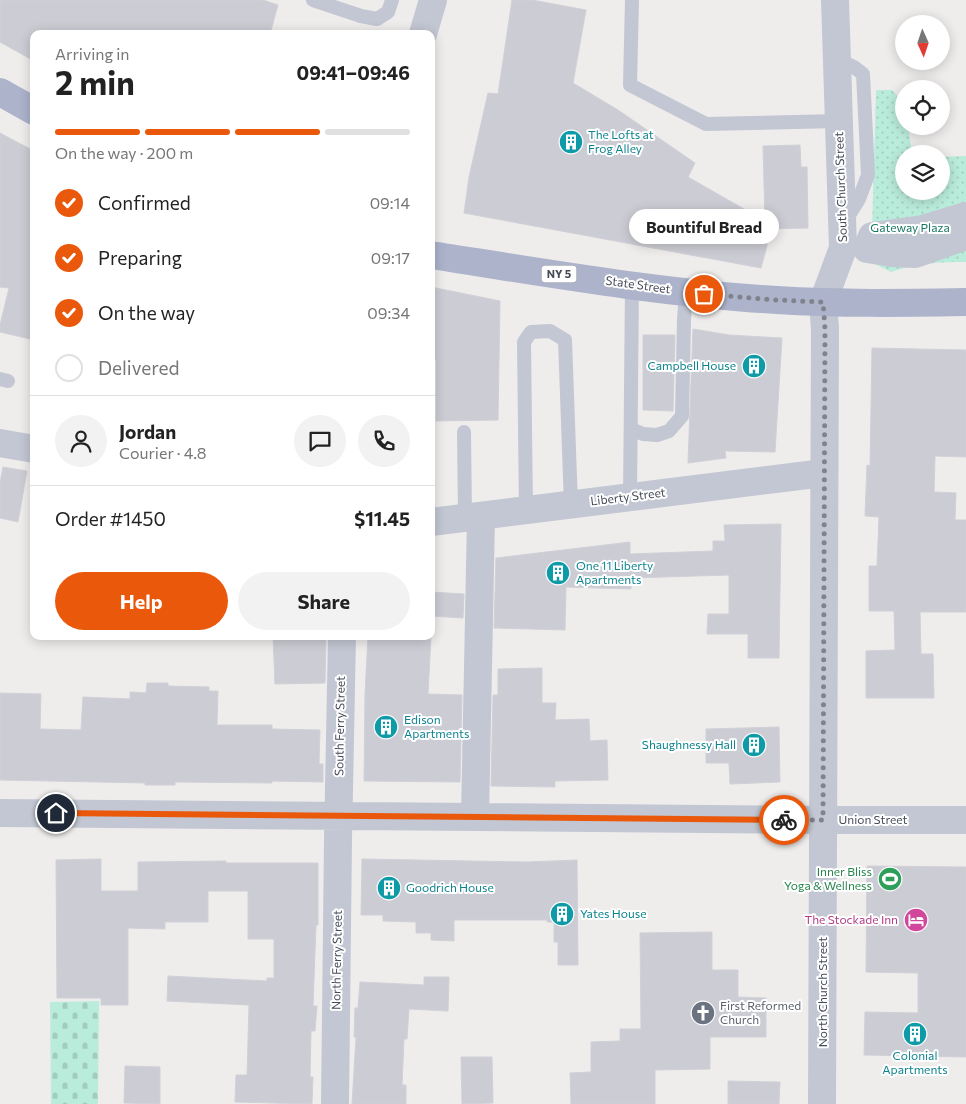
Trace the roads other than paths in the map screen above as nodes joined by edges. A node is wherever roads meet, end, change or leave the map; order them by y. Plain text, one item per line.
1 (313, 0) edge
2 (392, 0) edge
3 (433, 0) edge
4 (632, 0) edge
5 (835, 0) edge
6 (424, 30) edge
7 (837, 59) junction
8 (0, 92) edge
9 (30, 109) edge
10 (839, 121) junction
11 (966, 216) edge
12 (842, 227) junction
13 (966, 236) edge
14 (435, 256) edge
15 (632, 284) junction
16 (686, 292) junction
17 (823, 302) junction
18 (966, 302) edge
19 (631, 429) junction
20 (464, 432) dead end
21 (0, 443) edge
22 (30, 448) edge
23 (824, 472) junction
24 (630, 497) junction
25 (571, 505) junction
26 (526, 511) junction
27 (473, 518) junction
28 (435, 522) edge
29 (342, 640) edge
30 (0, 813) edge
31 (338, 816) junction
32 (475, 817) junction
33 (823, 820) junction
34 (966, 820) edge
35 (335, 1104) edge
36 (822, 1104) edge

1 - 2 lane
3 - 6 street
4 - 10 lane
5 - 7 street, South Church Street
7 - 10 street, South Church Street
7 - 12 lane
8 - 9 main road
10 - 12 street, South Church Street
11 - 13 street
12 - 17 street, South Church Street
14 - 15 main road, State Street / NY 5
15 - 16 main road, State Street / NY 5
15 - 19 lane
16 - 17 main road, State Street / NY 5
16 - 19 lane
17 - 18 main road, State Street / NY 5
17 - 23 street, South Church Street
19 - 24 lane
20 - 27 lane
21 - 22 street
23 - 24 street, Liberty Street
23 - 33 street, South Church Street
24 - 25 street, Liberty Street
25 - 26 street, Liberty Street
25 - 26 lane
26 - 27 street, Liberty Street
27 - 28 street, Liberty Street
27 - 32 street
29 - 31 street, South Ferry Street
30 - 31 street, Union Street
31 - 32 street, Union Street
31 - 35 street, North Ferry Street
32 - 33 street, Union Street
33 - 34 street, Union Street
33 - 36 street, North Church Street

